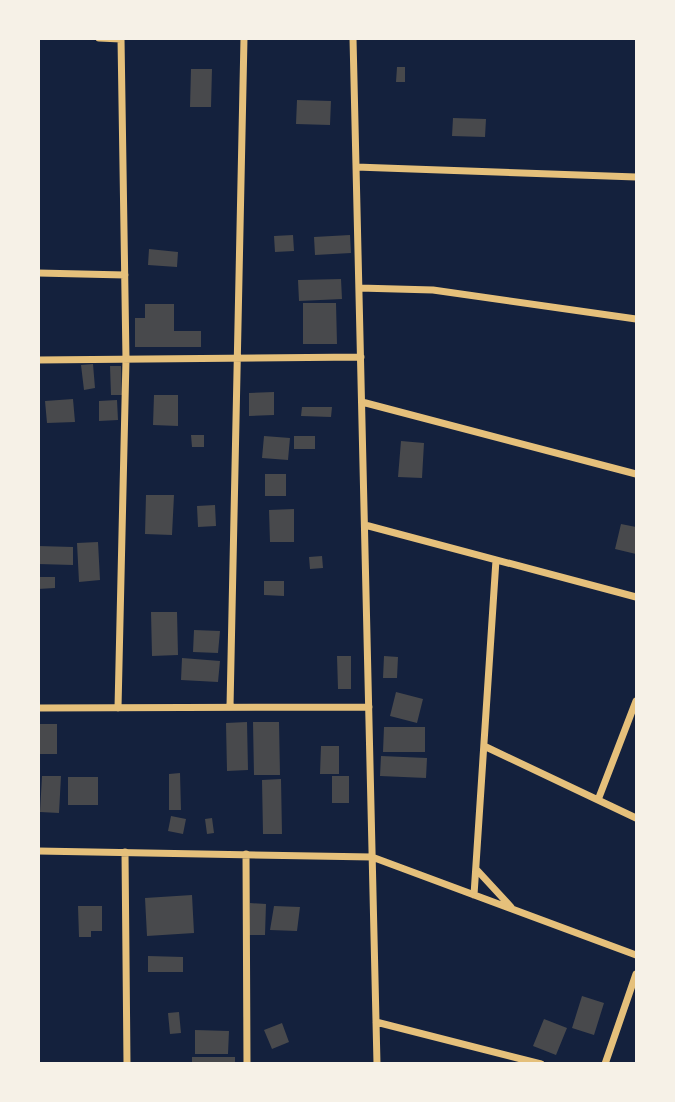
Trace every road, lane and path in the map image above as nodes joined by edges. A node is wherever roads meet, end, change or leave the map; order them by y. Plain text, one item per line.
1 (99, 38) edge
2 (244, 38) edge
3 (353, 38) edge
4 (121, 39) edge
5 (356, 167) junction
6 (636, 177) edge
7 (38, 273) edge
8 (125, 275) junction
9 (359, 288) junction
10 (636, 318) edge
11 (361, 357) junction
12 (126, 359) junction
13 (237, 359) junction
14 (38, 360) edge
15 (362, 402) junction
16 (636, 474) edge
17 (365, 525) junction
18 (496, 560) junction
19 (636, 597) edge
20 (636, 701) edge
21 (230, 707) junction
22 (369, 707) junction
23 (38, 708) edge
24 (118, 708) junction
25 (484, 746) junction
26 (598, 800) junction
27 (636, 818) edge
28 (38, 850) edge
29 (125, 852) junction
30 (246, 854) junction
31 (372, 857) junction
32 (476, 869) junction
33 (474, 895) junction
34 (513, 910) junction
35 (636, 956) edge
36 (636, 974) edge
37 (376, 1022) junction
38 (127, 1063) edge
39 (247, 1063) edge
40 (377, 1063) edge
41 (541, 1063) edge
42 (605, 1063) edge

1 - 4 street
2 - 13 street
3 - 5 street
4 - 8 street
5 - 6 street
5 - 9 street
7 - 8 street
8 - 12 street
9 - 10 street
9 - 11 street
11 - 13 street
11 - 15 street
12 - 13 street
12 - 14 street
12 - 24 street
13 - 21 street
15 - 16 street
15 - 17 street
17 - 18 street
17 - 22 street
18 - 19 street
18 - 25 street
20 - 26 street
21 - 22 street
21 - 24 street
22 - 31 street
23 - 24 street
25 - 26 street
25 - 32 street
26 - 27 street
28 - 29 street
29 - 30 street
29 - 38 street
30 - 31 street
30 - 39 street
31 - 33 street
31 - 37 street
32 - 33 street
32 - 34 street
33 - 34 street
34 - 35 street
36 - 42 street
37 - 40 street
37 - 41 street

